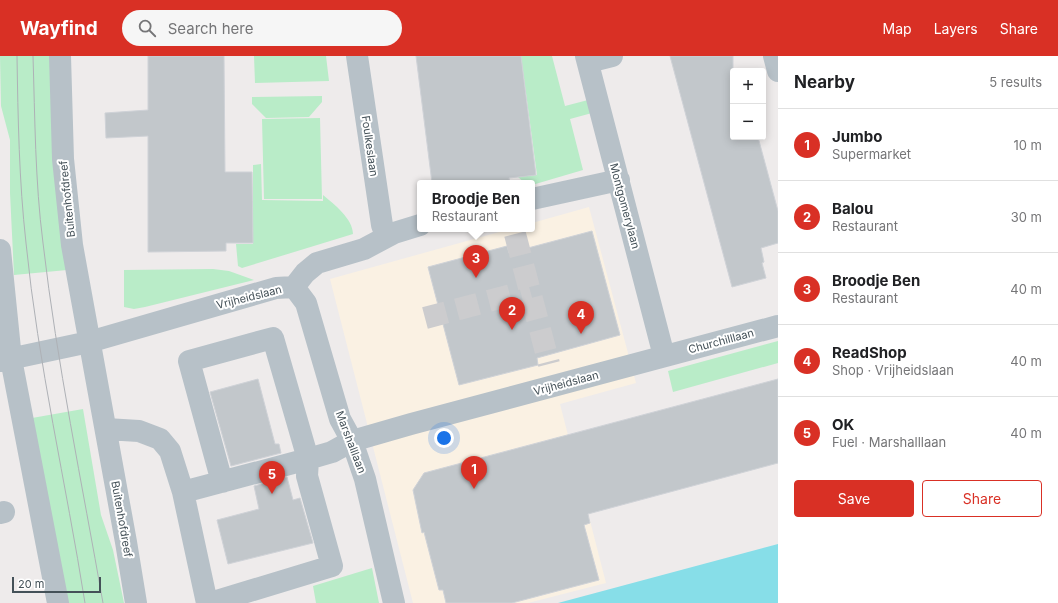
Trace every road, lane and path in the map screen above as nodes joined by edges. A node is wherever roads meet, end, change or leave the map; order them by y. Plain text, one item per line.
1 (60, 56) edge
2 (358, 56) edge
3 (612, 56) edge
4 (774, 56) edge
5 (587, 59) edge
6 (778, 71) edge
7 (618, 180) junction
8 (535, 198) edge
9 (417, 226) edge
10 (386, 236) junction
11 (0, 250) edge
12 (294, 287) junction
13 (778, 326) edge
14 (89, 342) junction
15 (664, 356) junction
16 (5, 360) edge
17 (106, 429) junction
18 (352, 441) junction
19 (308, 459) junction
20 (222, 482) junction
21 (183, 492) junction
22 (58, 603) edge
23 (136, 603) edge
24 (207, 603) edge
25 (210, 603) edge
26 (394, 603) edge

1 - 14 street, Buitenhofdreef
2 - 10 street, Foulkeslaan
3 - 5 street
4 - 6 street
5 - 7 street, Montgomerylaan
7 - 8 street
7 - 15 street, Montgomerylaan
9 - 10 street, Vrijheidslaan
10 - 12 street, Vrijheidslaan
11 - 16 street
12 - 14 street, Vrijheidslaan
12 - 18 street, Marshalllaan
13 - 15 street, Churchilllaan
14 - 16 street
14 - 17 street, Buitenhofdreef
15 - 18 street, Vrijheidslaan
16 - 22 street
17 - 21 street
17 - 23 street, Buitenhofdreef
18 - 19 street, Vrijheidslaan
18 - 26 street, Marshalllaan
19 - 20 street, Vrijheidslaan
19 - 20 street
19 - 25 street
20 - 21 street, Vrijheidslaan
21 - 24 street

